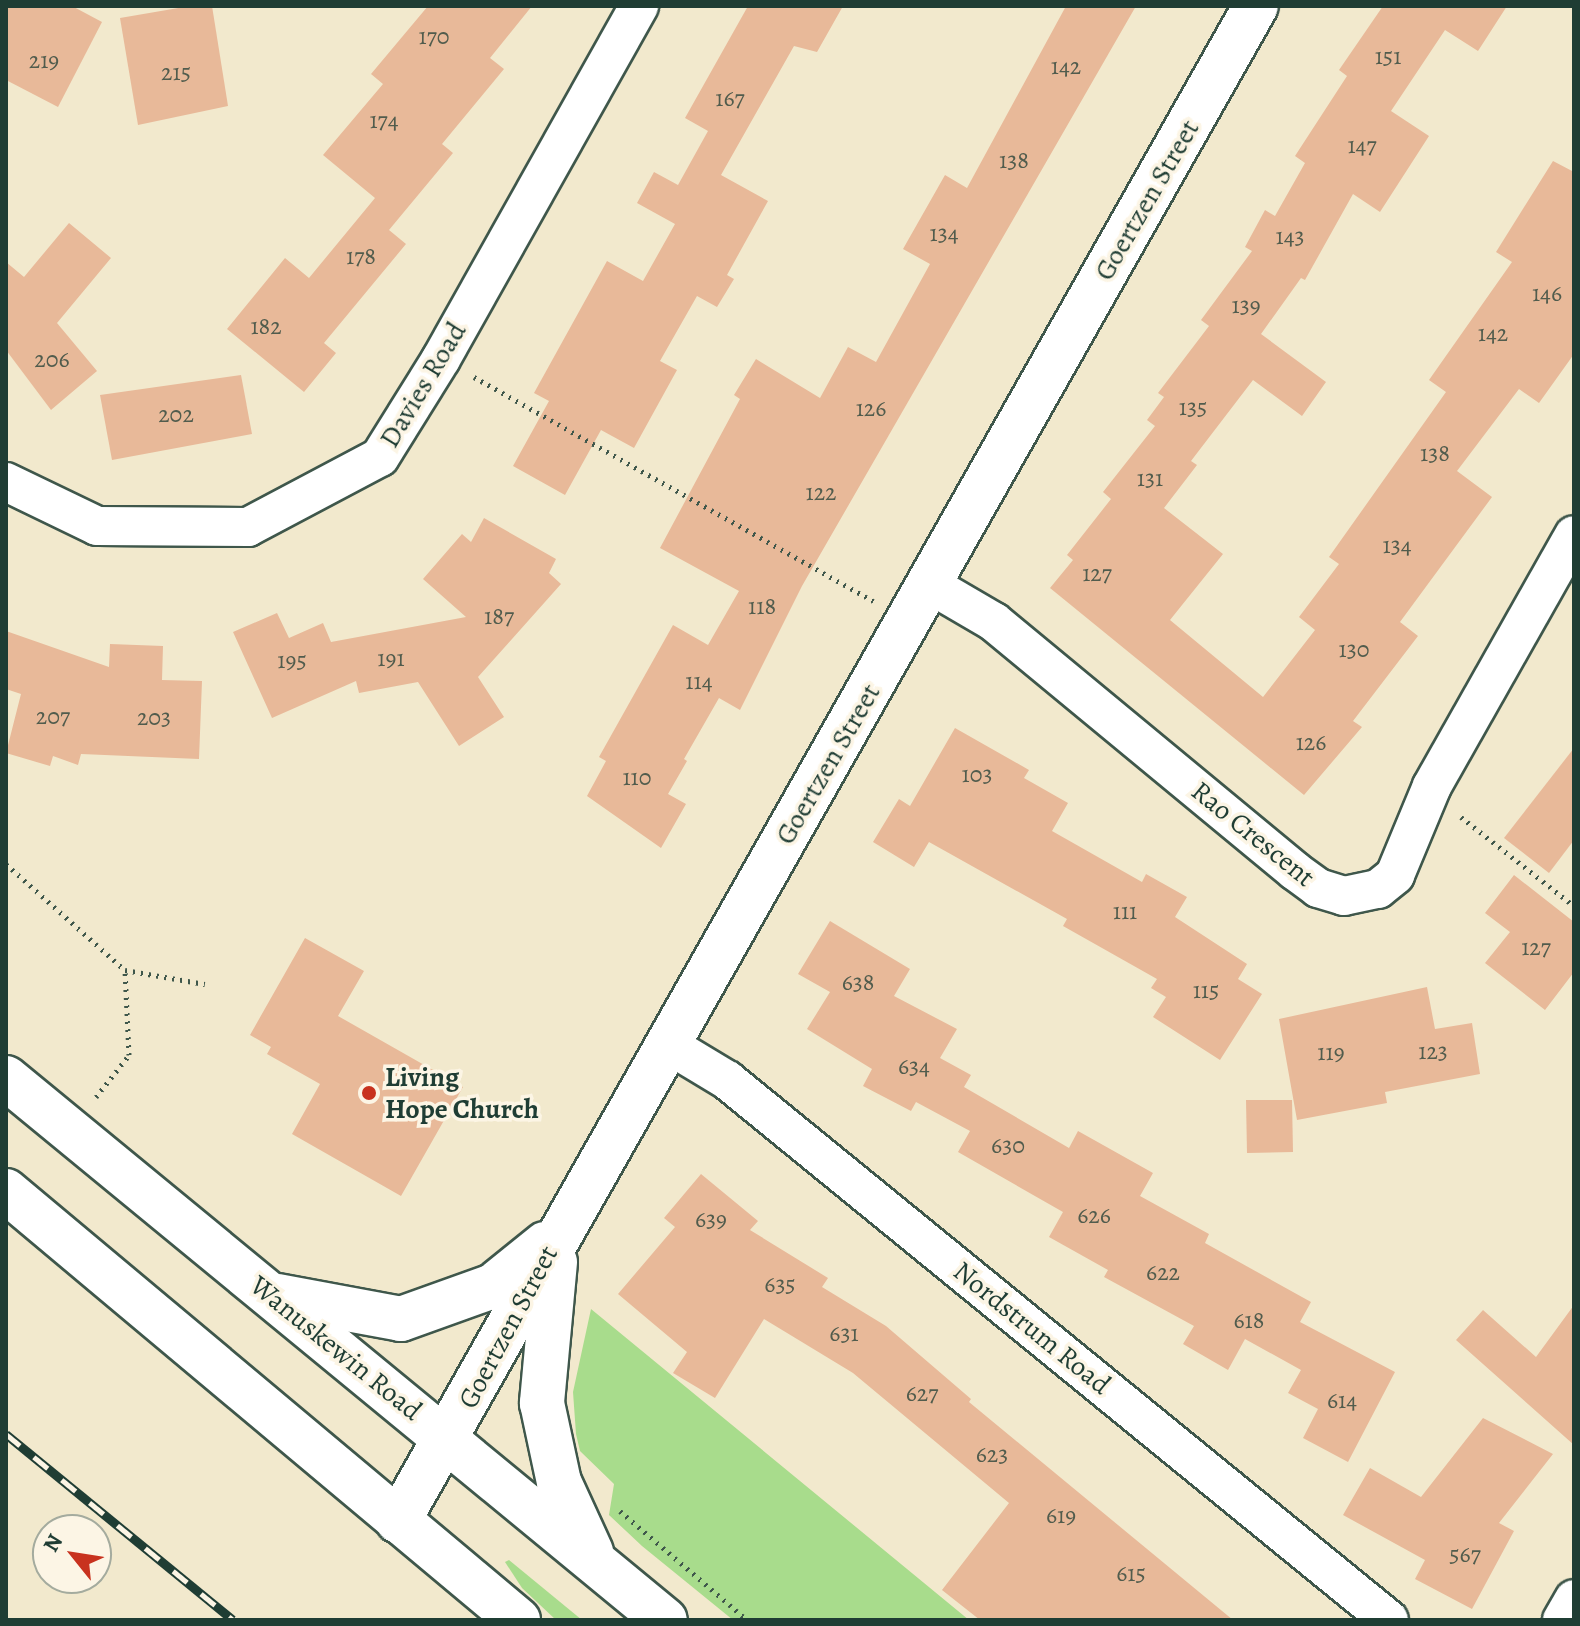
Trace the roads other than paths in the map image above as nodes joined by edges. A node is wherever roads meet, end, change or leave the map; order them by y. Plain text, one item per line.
1 (639, 6) edge
2 (1256, 6) edge
3 (6, 482) edge
4 (1574, 535) edge
5 (929, 584) junction
6 (669, 1045) junction
7 (6, 1078) edge
8 (6, 1191) edge
9 (559, 1232) junction
10 (272, 1295) junction
11 (447, 1439) junction
12 (398, 1521) junction
13 (596, 1562) junction
14 (1574, 1599) edge
15 (518, 1620) edge
16 (665, 1620) edge
17 (1389, 1620) edge
18 (1562, 1620) edge

1 - 3 street, Davies Road
2 - 5 main road, Goertzen Street
4 - 5 street, Rao Crescent
5 - 6 main road, Goertzen Street
6 - 9 main road, Goertzen Street
6 - 17 street, Nordstrum Road
7 - 10 main road, Wanuskewin Road
8 - 12 main road
9 - 10 main road
9 - 11 main road, Goertzen Street
9 - 13 main road
10 - 11 main road, Wanuskewin Road
11 - 12 main road, Goertzen Street
11 - 13 main road, Wanuskewin Road
12 - 15 main road
13 - 16 main road, Wanuskewin Road
14 - 18 street

